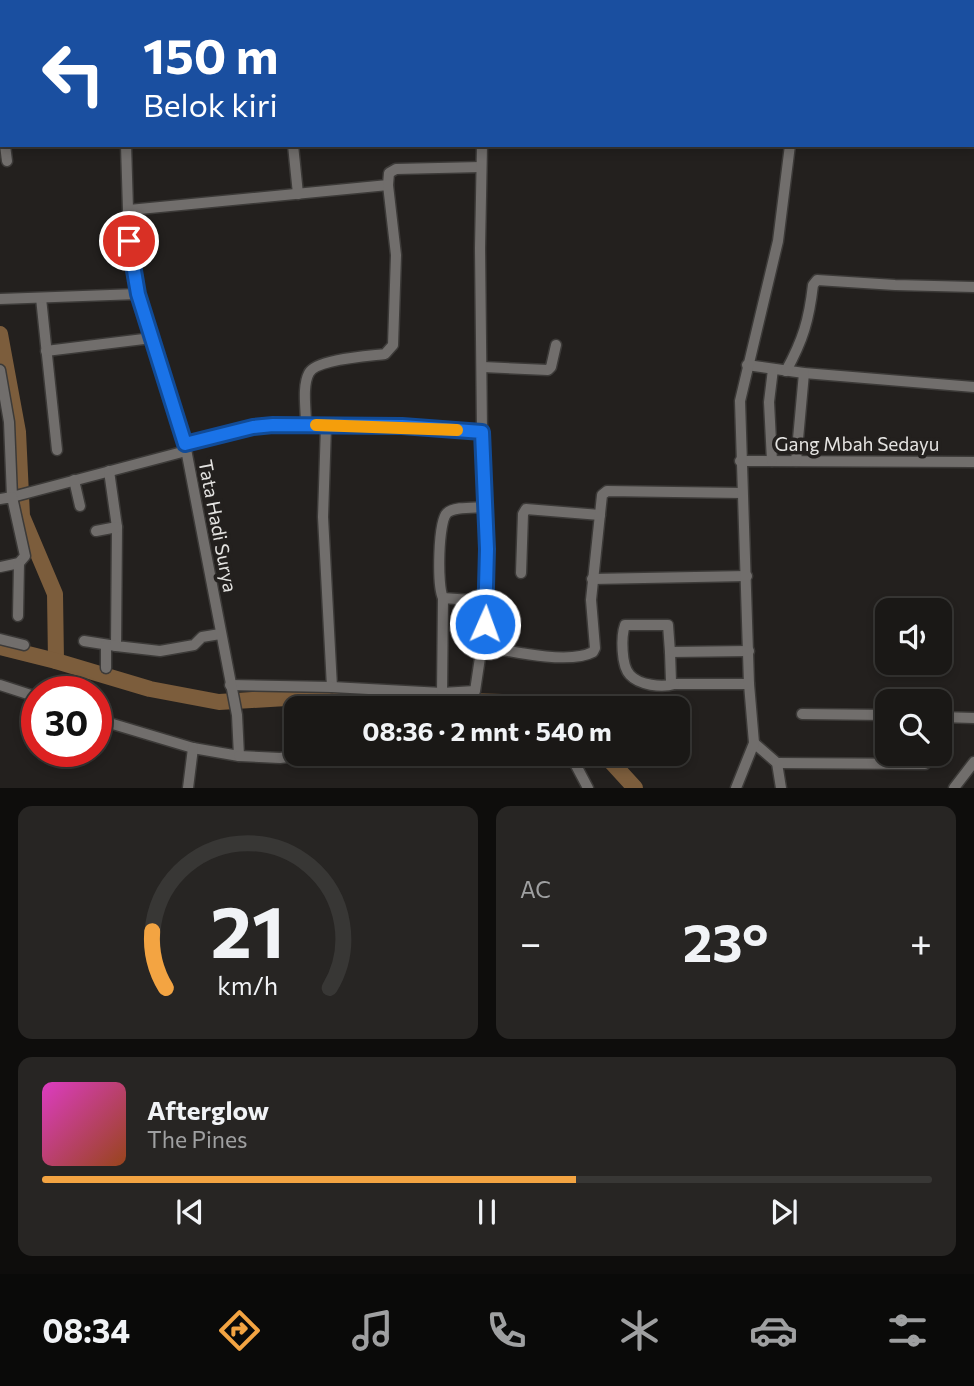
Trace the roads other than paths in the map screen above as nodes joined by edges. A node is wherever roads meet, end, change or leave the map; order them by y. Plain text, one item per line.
1 (5, 147) edge
2 (126, 147) edge
3 (293, 147) edge
4 (482, 147) edge
5 (790, 147) edge
6 (8, 161) dead end
7 (481, 167) junction
8 (388, 185) junction
9 (298, 194) junction
10 (129, 211) junction
11 (974, 287) edge
12 (138, 294) junction
13 (41, 298) junction
14 (5, 299) edge
15 (152, 338) junction
16 (556, 345) dead end
17 (46, 351) junction
18 (747, 365) junction
19 (483, 367) junction
20 (774, 369) junction
21 (0, 370) edge
22 (786, 371) junction
23 (804, 373) junction
24 (974, 387) edge
25 (3, 399) edge
26 (306, 424) junction
27 (326, 426) junction
28 (482, 432) junction
29 (185, 447) junction
30 (57, 450) dead end
31 (740, 461) junction
32 (772, 461) junction
33 (796, 461) junction
34 (974, 462) edge
35 (109, 471) junction
36 (74, 480) junction
37 (742, 493) junction
38 (14, 496) junction
39 (0, 499) edge
40 (80, 506) dead end
41 (485, 507) junction
42 (600, 515) junction
43 (117, 527) junction
44 (96, 531) dead end
45 (19, 563) junction
46 (0, 566) edge
47 (521, 573) dead end
48 (747, 576) junction
49 (592, 579) junction
50 (443, 598) junction
51 (485, 600) junction
52 (18, 616) dead end
53 (220, 634) junction
54 (0, 639) edge
55 (84, 641) dead end
56 (24, 645) dead end
57 (111, 646) junction
58 (482, 646) junction
59 (749, 651) junction
60 (670, 652) junction
61 (107, 668) dead end
62 (674, 684) junction
63 (749, 684) junction
64 (0, 685) edge
65 (332, 687) junction
66 (231, 689) junction
67 (21, 692) edge
68 (442, 693) junction
69 (803, 714) dead end
70 (875, 715) edge
71 (952, 717) edge
72 (974, 718) edge
73 (112, 724) edge
74 (754, 743) junction
75 (193, 748) junction
76 (239, 756) junction
77 (284, 758) edge
78 (974, 762) edge
79 (777, 763) junction
80 (875, 764) edge
81 (576, 766) edge
82 (188, 788) edge
83 (588, 788) edge
84 (736, 788) edge
85 (781, 788) edge
86 (954, 788) edge

1 - 6 street
2 - 10 street, Tata Hadi Surya
3 - 9 street
4 - 7 street
5 - 18 street
7 - 8 street
7 - 19 street
8 - 9 street
8 - 26 street
9 - 10 street
10 - 12 street, Tata Hadi Surya
11 - 22 street
12 - 13 street
12 - 15 street, Tata Hadi Surya
13 - 14 street
13 - 17 street
15 - 17 street
15 - 29 street, Tata Hadi Surya
16 - 19 street
17 - 30 street
18 - 20 street
18 - 31 street
19 - 28 street
20 - 22 street
20 - 32 street
21 - 25 street
22 - 23 street
23 - 24 street
23 - 33 street
25 - 38 street
26 - 27 street
26 - 29 street
27 - 28 street
27 - 65 street
28 - 41 street
29 - 35 street
29 - 53 street, Tata Hadi Surya
31 - 32 street, Gang Mbah Sedayu
31 - 37 street
32 - 33 street, Gang Mbah Sedayu
33 - 34 street, Gang Mbah Sedayu
35 - 36 street
35 - 43 street
36 - 38 street
36 - 40 street
37 - 42 street
37 - 48 street
38 - 39 street
38 - 45 street
41 - 50 street
41 - 51 street
42 - 47 street
42 - 49 street
43 - 44 street
43 - 57 street
45 - 46 street
45 - 52 street
48 - 49 street
48 - 59 street
49 - 58 street
50 - 51 street
50 - 68 street
51 - 58 street
53 - 57 street
53 - 66 street, Tata Hadi Surya
54 - 56 street
55 - 57 street
57 - 61 street
58 - 68 street
59 - 60 street
59 - 63 street
60 - 62 street
60 - 62 street
62 - 63 street
63 - 74 street
64 - 67 street
65 - 66 street
65 - 68 street
66 - 76 street, Tata Hadi Surya
69 - 70 street
71 - 72 street
73 - 75 street
74 - 79 street
74 - 84 street
75 - 76 street
75 - 82 street
76 - 77 street
78 - 86 street
79 - 80 street
79 - 85 street
81 - 83 street

